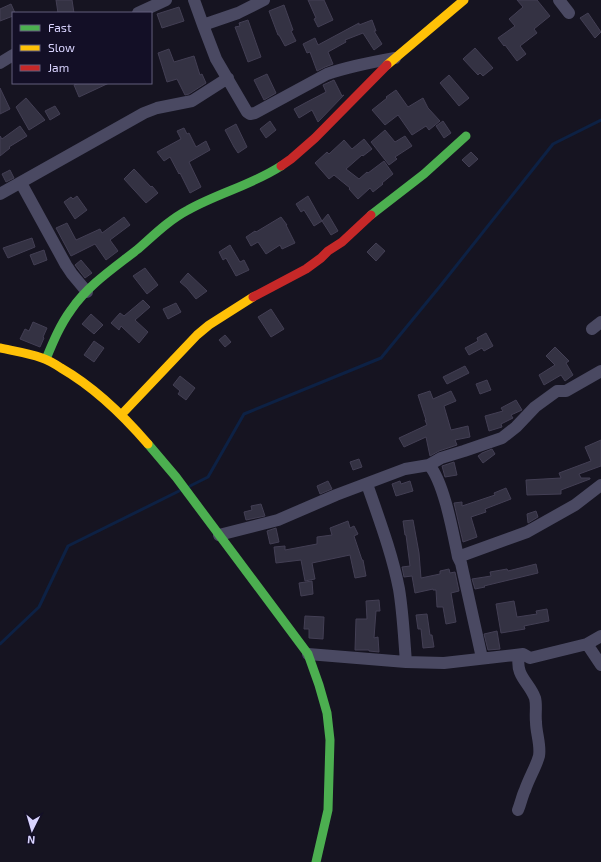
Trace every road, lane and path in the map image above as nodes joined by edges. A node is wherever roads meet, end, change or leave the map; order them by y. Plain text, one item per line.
1 (166, 0) edge
2 (194, 0) edge
3 (264, 0) edge
4 (464, 0) edge
5 (559, 0) edge
6 (140, 12) edge
7 (569, 13) dead end
8 (203, 25) junction
9 (12, 57) edge
10 (396, 58) junction
11 (0, 63) edge
12 (228, 78) junction
13 (466, 136) dead end
14 (21, 183) junction
15 (0, 194) edge
16 (87, 292) junction
17 (0, 348) edge
18 (46, 359) junction
19 (601, 371) edge
20 (121, 415) junction
21 (429, 465) junction
22 (367, 484) junction
23 (601, 484) edge
24 (219, 534) junction
25 (458, 557) junction
26 (601, 636) edge
27 (587, 644) junction
28 (308, 654) junction
29 (523, 654) junction
30 (482, 658) junction
31 (406, 662) junction
32 (601, 665) edge
33 (518, 810) dead end
34 (316, 862) edge

1 - 6 street
2 - 8 street
3 - 8 street
4 - 10 street
5 - 7 street
8 - 12 street
9 - 11 street
10 - 12 street
10 - 16 street
12 - 14 street
13 - 20 street
14 - 15 street
14 - 16 street
16 - 18 street
17 - 18 street
18 - 20 street
19 - 21 street
20 - 24 street
21 - 22 street
21 - 25 street
22 - 24 street
22 - 31 street
23 - 25 street
24 - 28 street
25 - 30 street
26 - 27 street
27 - 29 street
27 - 32 street
28 - 31 street
28 - 34 street
29 - 30 street
29 - 33 street
30 - 31 street

